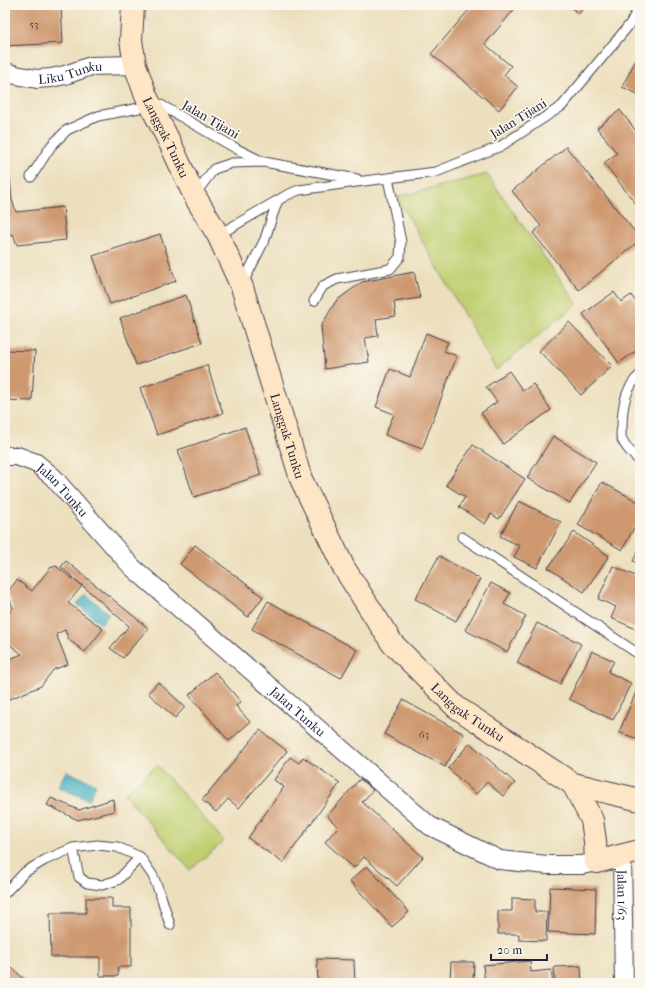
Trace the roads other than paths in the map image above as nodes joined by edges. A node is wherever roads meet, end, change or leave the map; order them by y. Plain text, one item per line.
1 (133, 5) edge
2 (640, 6) edge
3 (136, 65) junction
4 (5, 72) edge
5 (148, 101) junction
6 (264, 162) junction
7 (31, 177) dead end
8 (388, 178) junction
9 (364, 181) junction
10 (194, 195) junction
11 (278, 200) junction
12 (218, 235) junction
13 (242, 287) junction
14 (314, 301) dead end
15 (640, 376) edge
16 (5, 456) edge
17 (640, 461) edge
18 (462, 537) dead end
19 (640, 655) edge
20 (573, 784) junction
21 (640, 800) edge
22 (73, 848) junction
23 (631, 853) edge
24 (140, 857) junction
25 (596, 862) junction
26 (5, 893) edge
27 (170, 925) dead end
28 (624, 983) edge

1 - 3 street, Langgak Tunku
2 - 8 lane, Jalan Tijani
3 - 4 street, Liku Tunku
3 - 5 street, Langgak Tunku
5 - 6 lane, Jalan Tijani
5 - 7 lane
5 - 10 street, Langgak Tunku
6 - 9 lane, Jalan Tijani
6 - 10 lane, Jalan Tijani
8 - 9 lane, Jalan Tijani
8 - 14 lane
9 - 11 lane, Jalan Tijani
10 - 12 street, Langgak Tunku
11 - 12 lane, Jalan Tijani
11 - 13 lane
12 - 13 street, Langgak Tunku
13 - 20 street, Langgak Tunku
15 - 17 lane
16 - 25 street, Jalan Tunku
18 - 19 lane
20 - 21 street, Langgak Tunku
20 - 25 street, Langgak Tunku
22 - 24 lane
22 - 24 lane
22 - 26 lane
23 - 25 street, Jalan Tunku
23 - 28 street, Jalan 1/63
24 - 27 lane

